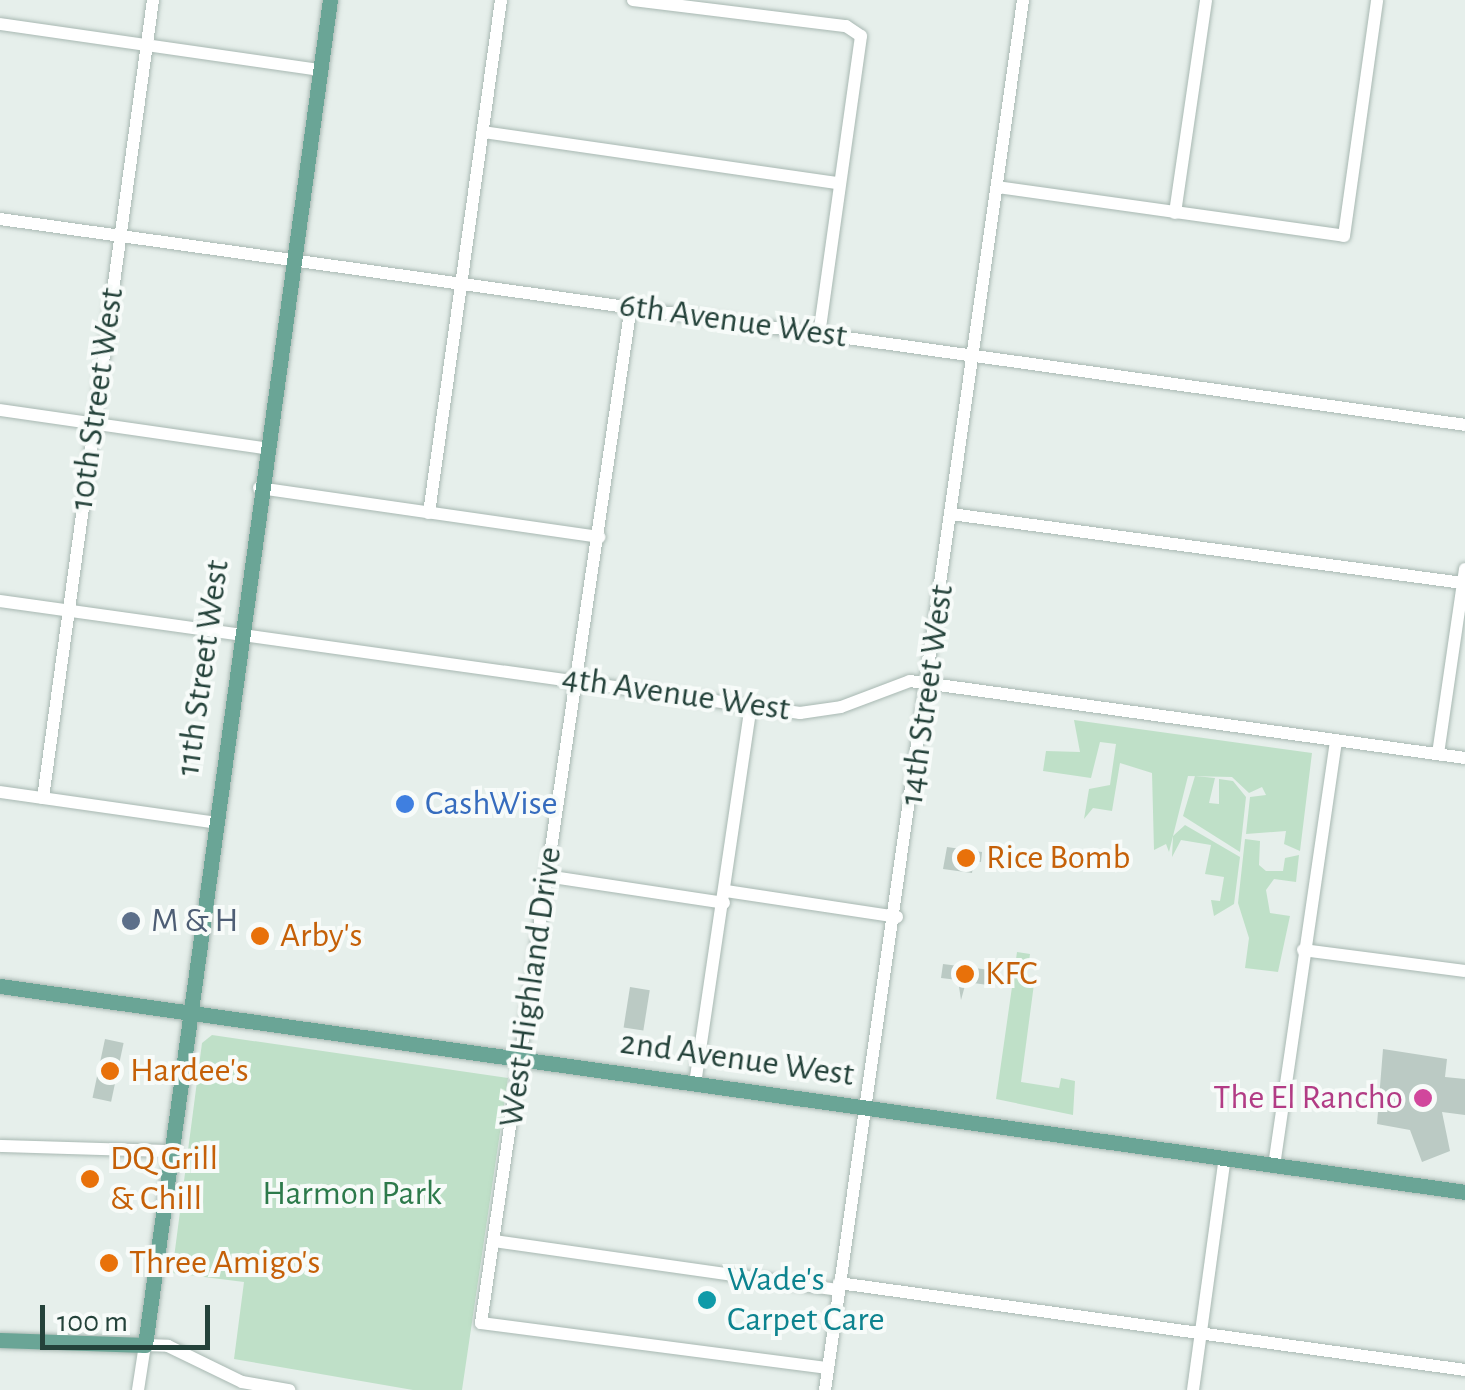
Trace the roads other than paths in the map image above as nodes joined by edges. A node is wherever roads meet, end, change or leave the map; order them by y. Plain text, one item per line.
1 (154, 0) edge
2 (330, 0) edge
3 (500, 0) edge
4 (633, 0) edge
5 (1022, 0) edge
6 (1206, 0) edge
7 (1377, 0) edge
8 (0, 24) edge
9 (147, 46) junction
10 (320, 70) junction
11 (483, 132) junction
12 (839, 183) junction
13 (998, 187) junction
14 (1175, 213) junction
15 (0, 219) edge
16 (120, 234) junction
17 (292, 259) junction
18 (462, 283) junction
19 (631, 306) junction
20 (819, 334) junction
21 (973, 358) junction
22 (0, 410) edge
23 (94, 423) junction
24 (1465, 425) edge
25 (265, 448) junction
26 (260, 488) junction
27 (429, 513) junction
28 (950, 514) junction
29 (599, 536) junction
30 (1464, 576) edge
31 (0, 601) edge
32 (68, 610) junction
33 (239, 634) junction
34 (578, 680) junction
35 (928, 682) junction
36 (751, 707) junction
37 (1336, 741) junction
38 (1438, 754) junction
39 (1465, 758) edge
40 (0, 792) edge
41 (43, 798) junction
42 (211, 822) junction
43 (546, 876) junction
44 (725, 897) junction
45 (897, 917) junction
46 (1303, 950) junction
47 (1465, 972) edge
48 (0, 986) edge
49 (187, 1012) junction
50 (520, 1059) junction
51 (695, 1084) junction
52 (865, 1108) junction
53 (0, 1146) edge
54 (169, 1151) junction
55 (1226, 1157) junction
56 (1274, 1166) junction
57 (1465, 1192) edge
58 (494, 1241) junction
59 (839, 1286) junction
60 (1201, 1333) junction
61 (0, 1340) edge
62 (145, 1345) junction
63 (828, 1368) junction
64 (1465, 1370) edge
65 (138, 1390) edge
66 (289, 1390) edge
67 (825, 1390) edge
68 (1193, 1390) edge

1 - 9 street, 10th Street West
2 - 10 main road, 11th Street West
3 - 11 street
4 - 12 street
5 - 13 street, 14th Street West
6 - 14 street
7 - 14 street
8 - 9 street
9 - 10 street
9 - 16 street, 10th Street West
10 - 17 main road, 11th Street West
11 - 12 street
11 - 18 street
12 - 20 street
13 - 14 street
13 - 21 street, 14th Street West
15 - 16 street, 6th Avenue West
16 - 17 street, 6th Avenue West
16 - 23 street, 10th Street West
17 - 18 street, 6th Avenue West
17 - 25 main road, 11th Street West
18 - 19 street, 6th Avenue West
18 - 27 street
19 - 20 street, 6th Avenue West
19 - 29 street, West Highland Drive
20 - 21 street, 6th Avenue West
21 - 24 street, 6th Avenue West
21 - 28 street, 14th Street West
22 - 23 street
23 - 25 street
23 - 32 street, 10th Street West
25 - 26 main road, 11th Street West
26 - 27 street
26 - 33 main road, 11th Street West
27 - 29 street
28 - 30 street
28 - 35 street, 14th Street West
29 - 34 street, West Highland Drive
30 - 38 street
31 - 32 street, 4th Avenue West
32 - 33 street, 4th Avenue West
32 - 41 street, 10th Street West
33 - 34 street, 4th Avenue West
33 - 42 main road, 11th Street West
34 - 36 street, 4th Avenue West
34 - 43 street, West Highland Drive
35 - 36 street, 4th Avenue West
35 - 37 street, 4th Avenue West
35 - 45 street, 14th Street West
36 - 44 street
37 - 38 street, 4th Avenue West
37 - 46 street
38 - 39 street, 4th Avenue West
40 - 41 street
41 - 42 street
42 - 49 main road, 11th Street West
43 - 44 street
43 - 50 street, West Highland Drive
44 - 45 street
44 - 51 street
45 - 52 street, 14th Street West
46 - 47 street
46 - 56 street
48 - 49 main road, 2nd Avenue West
49 - 50 main road, 2nd Avenue West
49 - 54 main road, 11th Street West
50 - 51 main road, 2nd Avenue West
50 - 58 street, West Highland Drive
51 - 52 main road, 2nd Avenue West
52 - 55 main road, 2nd Avenue West
52 - 59 street, 14th Street West
53 - 54 street
54 - 62 main road, 11th Street West
55 - 56 main road, 2nd Avenue West
55 - 60 street
56 - 57 main road, 2nd Avenue West
58 - 59 street
58 - 63 street, West Highland Drive
59 - 60 street
59 - 63 street, 14th Street West
60 - 64 street
60 - 68 street
61 - 62 main road
62 - 65 street
62 - 66 street
63 - 67 street, 14th Street West

